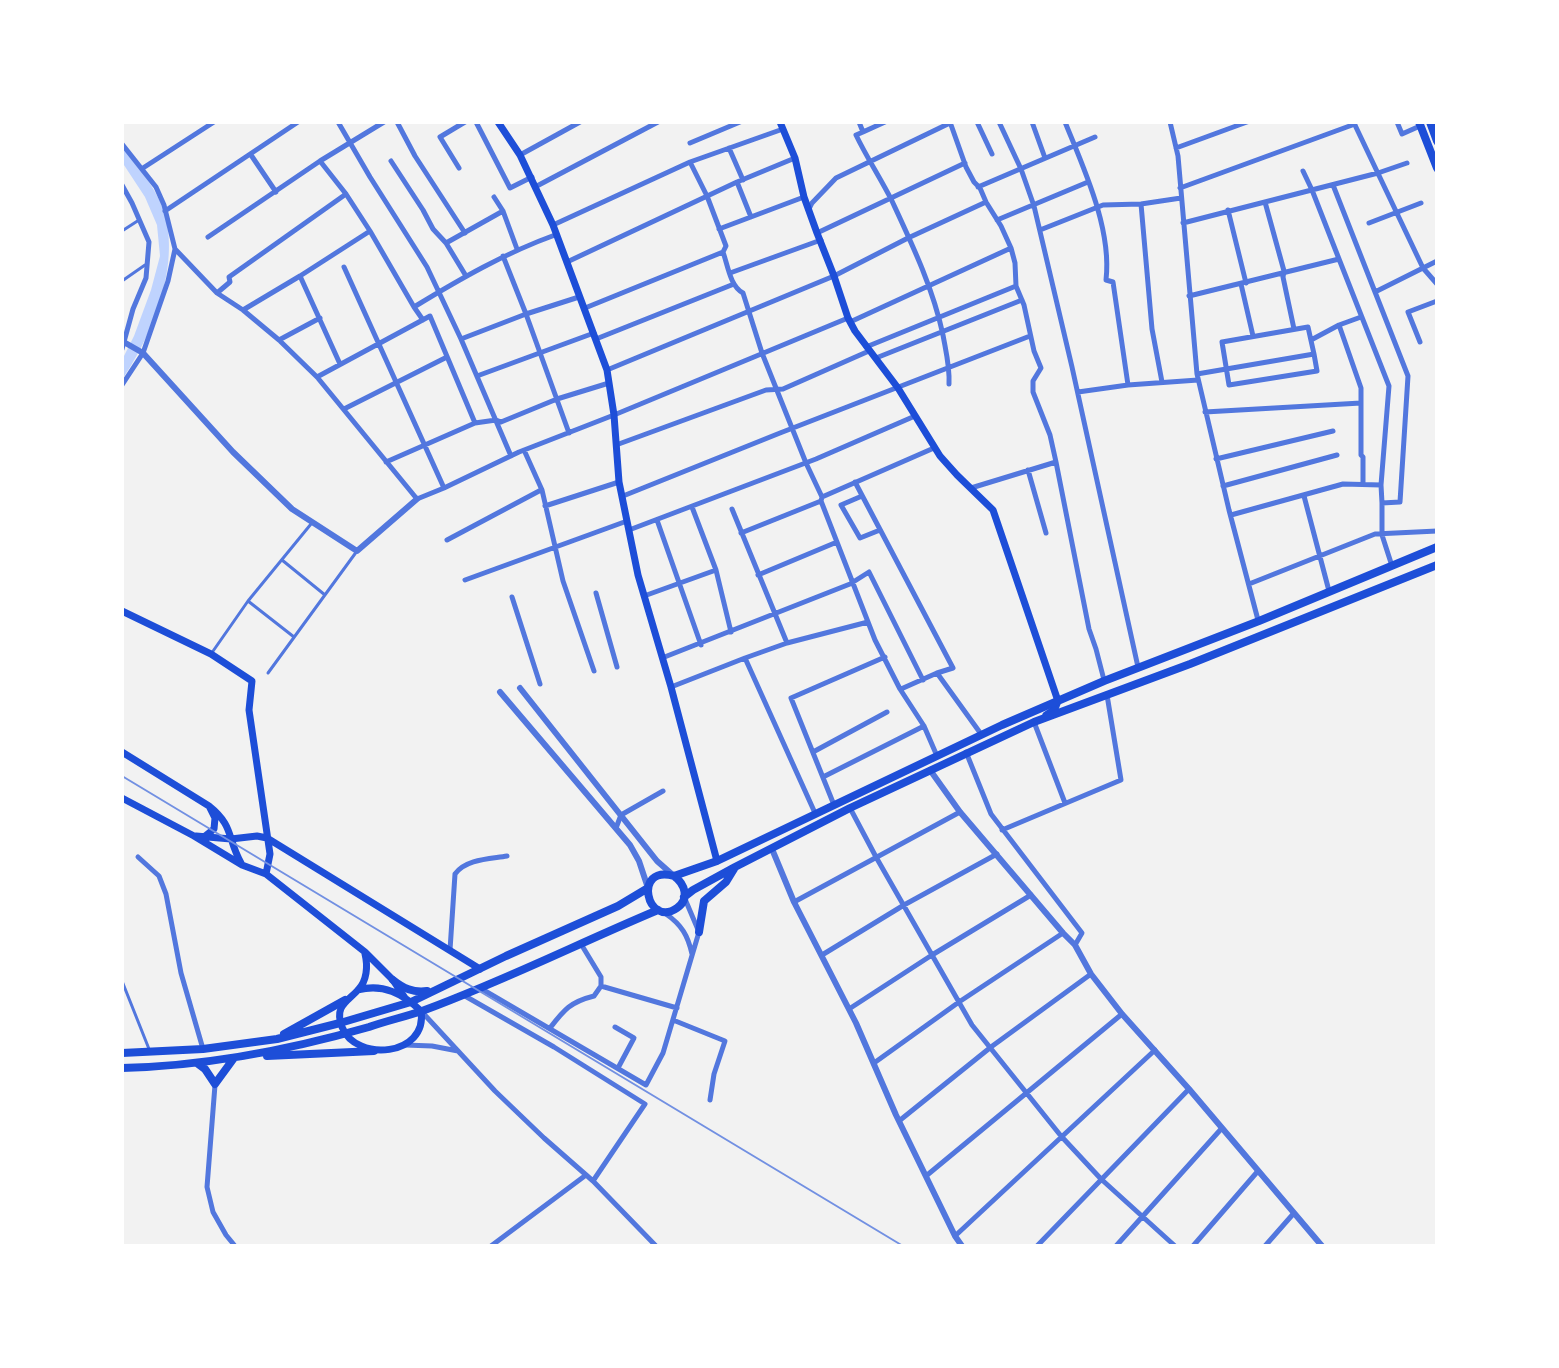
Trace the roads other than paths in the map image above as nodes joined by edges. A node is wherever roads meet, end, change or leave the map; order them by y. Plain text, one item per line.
1 (214, 122) edge
2 (298, 122) edge
3 (338, 122) edge
4 (384, 122) edge
5 (397, 122) edge
6 (465, 122) edge
7 (476, 122) edge
8 (499, 122) edge
9 (580, 122) edge
10 (658, 122) edge
11 (740, 122) edge
12 (859, 122) edge
13 (885, 122) edge
14 (951, 122) edge
15 (977, 122) edge
16 (999, 122) edge
17 (1032, 122) edge
18 (1065, 122) edge
19 (1170, 122) edge
20 (1247, 122) edge
21 (1397, 122) edge
22 (1354, 123) edge
23 (1426, 123) edge
24 (782, 126) edge
25 (863, 132) junction
26 (1095, 137) dead end
27 (1437, 141) edge
28 (351, 143) junction
29 (690, 143) dead end
30 (122, 144) edge
31 (1075, 146) junction
32 (729, 148) junction
33 (1176, 148) junction
34 (992, 154) dead end
35 (251, 155) junction
36 (520, 155) junction
37 (795, 158) junction
38 (1045, 158) junction
39 (320, 161) junction
40 (391, 161) dead end
41 (690, 162) junction
42 (869, 162) junction
43 (965, 163) junction
44 (1407, 163) dead end
45 (143, 168) junction
46 (459, 168) dead end
47 (1437, 168) edge
48 (1021, 169) junction
49 (1303, 171) dead end
50 (1378, 173) junction
51 (532, 177) junction
52 (740, 181) junction
53 (1088, 181) junction
54 (122, 185) edge
55 (1333, 185) junction
56 (534, 187) junction
57 (978, 187) junction
58 (1180, 188) junction
59 (1312, 190) junction
60 (276, 192) junction
61 (346, 194) junction
62 (707, 196) junction
63 (494, 197) dead end
64 (804, 197) junction
65 (1181, 198) junction
66 (890, 199) junction
67 (986, 202) junction
68 (1265, 202) junction
69 (1421, 203) dead end
70 (1141, 204) junction
71 (1034, 206) junction
72 (1098, 207) junction
73 (809, 210) junction
74 (1228, 210) junction
75 (165, 211) junction
76 (503, 211) junction
77 (1398, 212) junction
78 (751, 217) junction
79 (140, 219) junction
80 (997, 220) junction
81 (1183, 223) junction
82 (1369, 223) dead end
83 (553, 225) junction
84 (719, 229) junction
85 (1040, 230) junction
86 (122, 231) edge
87 (370, 231) junction
88 (465, 233) junction
89 (555, 235) junction
90 (819, 236) junction
91 (208, 237) dead end
92 (908, 238) junction
93 (446, 243) junction
94 (1011, 248) junction
95 (175, 249) junction
96 (517, 249) junction
97 (723, 252) junction
98 (503, 256) junction
99 (1339, 259) junction
100 (1437, 261) edge
101 (566, 262) junction
102 (147, 263) junction
103 (344, 267) dead end
104 (1423, 268) junction
105 (730, 273) junction
106 (1283, 274) junction
107 (300, 276) junction
108 (466, 276) junction
109 (834, 276) junction
110 (122, 281) edge
111 (1243, 283) junction
112 (734, 284) junction
113 (1437, 284) edge
114 (1016, 286) junction
115 (930, 287) junction
116 (439, 292) junction
117 (1375, 292) junction
118 (217, 293) junction
119 (1189, 296) junction
120 (579, 297) junction
121 (1022, 300) junction
122 (1437, 301) edge
123 (414, 307) junction
124 (585, 308) junction
125 (749, 309) junction
126 (243, 310) junction
127 (526, 314) junction
128 (1361, 316) junction
129 (939, 317) junction
130 (320, 318) junction
131 (423, 320) junction
132 (849, 320) junction
133 (1339, 325) junction
134 (1294, 329) junction
135 (943, 333) junction
136 (595, 336) junction
137 (1030, 336) junction
138 (1253, 336) junction
139 (461, 339) junction
140 (279, 340) junction
141 (1311, 340) junction
142 (1420, 342) dead end
143 (123, 344) edge
144 (379, 344) junction
145 (868, 349) junction
146 (143, 353) junction
147 (540, 353) junction
148 (762, 353) junction
149 (1314, 354) junction
150 (447, 357) junction
151 (876, 358) junction
152 (340, 364) junction
153 (950, 367) junction
154 (1226, 369) junction
155 (607, 370) junction
156 (477, 376) junction
157 (317, 377) junction
158 (1197, 377) junction
159 (395, 382) junction
160 (1162, 382) junction
161 (610, 383) junction
162 (949, 384) dead end
163 (122, 385) edge
164 (1128, 385) junction
165 (898, 388) junction
166 (777, 389) junction
167 (1078, 392) junction
168 (557, 399) junction
169 (1361, 403) junction
170 (344, 409) junction
171 (1205, 412) junction
172 (614, 415) junction
173 (915, 416) junction
174 (496, 420) junction
175 (475, 423) junction
176 (793, 428) junction
177 (1333, 431) dead end
178 (569, 433) junction
179 (615, 445) junction
180 (424, 447) junction
181 (934, 448) junction
182 (524, 450) junction
183 (1337, 455) dead end
184 (511, 456) junction
185 (1216, 459) junction
186 (386, 462) junction
187 (1056, 462) junction
188 (806, 463) junction
189 (1028, 470) junction
190 (619, 482) junction
191 (855, 482) junction
192 (1363, 483) junction
193 (1381, 485) junction
194 (1223, 486) junction
195 (444, 488) junction
196 (971, 488) junction
197 (542, 490) junction
198 (623, 496) junction
199 (862, 496) junction
200 (1304, 496) junction
201 (417, 499) junction
202 (822, 499) junction
203 (1382, 503) junction
204 (545, 506) junction
205 (692, 507) junction
206 (732, 509) dead end
207 (1230, 515) junction
208 (657, 520) junction
209 (627, 521) junction
210 (313, 523) junction
211 (880, 530) junction
212 (628, 531) junction
213 (1437, 531) edge
214 (741, 533) junction
215 (1046, 533) dead end
216 (1382, 535) junction
217 (447, 540) dead end
218 (837, 542) junction
219 (1437, 547) edge
220 (555, 548) junction
221 (357, 551) junction
222 (1319, 557) junction
223 (282, 560) junction
224 (1437, 565) edge
225 (1392, 566) junction
226 (716, 570) junction
227 (758, 575) junction
228 (465, 580) dead end
229 (853, 581) junction
230 (679, 583) junction
231 (1249, 584) junction
232 (1329, 592) junction
233 (596, 593) dead end
234 (325, 595) junction
235 (644, 596) junction
236 (512, 597) dead end
237 (248, 601) junction
238 (122, 611) edge
239 (775, 614) junction
240 (1259, 621) junction
241 (868, 622) junction
242 (731, 632) junction
243 (294, 637) junction
244 (787, 643) junction
245 (701, 645) junction
246 (211, 654) junction
247 (885, 657) junction
248 (662, 658) junction
249 (745, 658) junction
250 (617, 667) dead end
251 (1139, 668) junction
252 (594, 671) dead end
253 (268, 673) dead end
254 (937, 673) junction
255 (923, 680) junction
256 (1104, 681) junction
257 (540, 684) dead end
258 (671, 687) junction
259 (520, 688) dead end
260 (901, 689) junction
261 (500, 692) dead end
262 (1107, 695) junction
263 (1058, 701) junction
264 (887, 712) dead end
265 (1034, 722) junction
266 (924, 726) junction
267 (981, 734) junction
268 (964, 749) junction
269 (122, 752) edge
270 (813, 752) junction
271 (937, 756) junction
272 (930, 770) junction
273 (823, 777) junction
274 (663, 791) dead end
275 (122, 798) edge
276 (1065, 803) junction
277 (209, 806) junction
278 (835, 806) junction
279 (850, 808) junction
280 (960, 812) junction
281 (816, 814) junction
282 (621, 815) junction
283 (616, 828) junction
284 (1002, 830) junction
285 (194, 836) junction
286 (204, 837) junction
287 (267, 838) junction
288 (231, 839) junction
289 (772, 849) junction
290 (997, 854) junction
291 (507, 856) dead end
292 (138, 857) dead end
293 (876, 857) junction
294 (717, 861) junction
295 (242, 865) junction
296 (735, 867) junction
297 (266, 874) junction
298 (674, 876) junction
299 (648, 888) junction
300 (1031, 895) junction
301 (684, 897) junction
302 (794, 902) junction
303 (904, 905) junction
304 (658, 910) junction
305 (699, 932) junction
306 (1063, 933) junction
307 (581, 944) junction
308 (1075, 945) junction
309 (450, 951) junction
310 (365, 952) junction
311 (822, 955) junction
312 (932, 955) junction
313 (693, 958) junction
314 (480, 969) junction
315 (1091, 974) junction
316 (393, 980) junction
317 (122, 981) edge
318 (601, 986) junction
319 (479, 987) junction
320 (358, 990) junction
321 (436, 990) junction
322 (462, 994) junction
323 (345, 1000) junction
324 (408, 1000) junction
325 (959, 1002) junction
326 (677, 1008) junction
327 (849, 1009) junction
328 (421, 1011) junction
329 (1122, 1014) junction
330 (673, 1020) junction
331 (340, 1023) junction
332 (615, 1027) dead end
333 (550, 1028) junction
334 (345, 1033) junction
335 (277, 1039) junction
336 (405, 1045) junction
337 (991, 1047) junction
338 (203, 1049) junction
339 (1155, 1050) junction
340 (374, 1051) junction
341 (459, 1051) junction
342 (151, 1052) junction
343 (122, 1053) edge
344 (234, 1058) junction
345 (197, 1063) junction
346 (874, 1063) junction
347 (122, 1068) edge
348 (618, 1068) junction
349 (215, 1084) junction
350 (1189, 1089) junction
351 (1026, 1093) junction
352 (710, 1100) dead end
353 (899, 1121) junction
354 (1222, 1128) junction
355 (1061, 1136) junction
356 (1258, 1171) junction
357 (586, 1175) junction
358 (926, 1176) junction
359 (1101, 1179) junction
360 (593, 1181) junction
361 (1294, 1213) junction
362 (1142, 1217) junction
363 (955, 1236) junction
364 (235, 1246) edge
365 (491, 1246) edge
366 (656, 1246) edge
367 (962, 1246) edge
368 (1037, 1246) edge
369 (1116, 1246) edge
370 (1175, 1246) edge
371 (1193, 1246) edge
372 (1265, 1246) edge
373 (1322, 1246) edge

1 - 45 street
2 - 35 street
3 - 28 street
4 - 28 street
5 - 88 street
6 - 46 street
7 - 51 street
8 - 36 main road
9 - 36 street
10 - 56 street
11 - 29 street
12 - 25 street
13 - 25 street
14 - 42 street
14 - 43 street
15 - 34 street
16 - 48 street
17 - 38 street
18 - 31 street
19 - 33 street
20 - 33 street
21 - 23 street
22 - 50 street
22 - 58 street
23 - 27 main road
23 - 47 main road
24 - 32 street
24 - 37 main road
25 - 42 street
26 - 31 street
28 - 39 street
28 - 116 street
30 - 45 street
31 - 38 street
31 - 53 street
32 - 41 street
32 - 52 street
33 - 58 street
35 - 60 street
35 - 75 street
36 - 51 main road
37 - 52 street
37 - 64 main road
38 - 48 street
39 - 60 street
39 - 61 street
40 - 93 street
41 - 62 street
41 - 83 street
42 - 66 street
42 - 73 street
43 - 57 street
43 - 66 street
44 - 50 street
45 - 75 street
48 - 57 street
48 - 71 street
49 - 59 street
50 - 55 street
50 - 77 street
51 - 56 main road
52 - 62 street
52 - 78 street
53 - 71 street
53 - 72 street
54 - 79 street
55 - 59 street
55 - 117 street
56 - 83 main road
57 - 67 street
58 - 65 street
59 - 68 street
59 - 99 street
60 - 91 street
61 - 87 street
61 - 118 street
62 - 84 street
62 - 101 street
63 - 76 street
64 - 73 main road
64 - 78 street
65 - 70 street
65 - 81 street
66 - 90 street
66 - 92 street
67 - 80 street
67 - 92 street
68 - 74 street
68 - 106 street
69 - 77 street
70 - 72 street
70 - 160 street
71 - 80 street
71 - 85 street
72 - 85 street
72 - 164 street
73 - 90 main road
74 - 81 street
74 - 111 street
75 - 95 street
76 - 88 street
76 - 96 street
77 - 82 street
77 - 104 street
78 - 84 street
79 - 86 lane
79 - 102 street
80 - 94 street
81 - 119 street
83 - 89 main road
84 - 97 street
85 - 167 street
87 - 107 street
87 - 123 street
88 - 93 street
89 - 96 street
89 - 101 main road
90 - 105 street
90 - 109 main road
92 - 109 street
92 - 115 street
93 - 108 street
94 - 114 street
94 - 115 street
95 - 118 street
95 - 146 street
96 - 98 street
97 - 105 street
97 - 124 street
98 - 108 street
98 - 127 street
99 - 106 street
99 - 128 street
100 - 104 street
101 - 120 main road
102 - 110 lane
102 - 143 street
103 - 144 street
104 - 113 street
104 - 117 street
105 - 112 street
106 - 111 street
106 - 134 street
107 - 126 street
107 - 130 street
108 - 116 street
109 - 125 street
109 - 132 main road
111 - 119 street
111 - 138 street
112 - 125 street
112 - 136 street
114 - 121 street
114 - 129 street
115 - 129 street
115 - 132 street
116 - 123 street
116 - 139 street
117 - 203 street
118 - 126 street
119 - 158 street
120 - 124 main road
120 - 127 street
121 - 135 street
121 - 137 street
122 - 142 street
123 - 131 street
124 - 136 main road
125 - 148 street
125 - 155 street
126 - 140 street
127 - 139 street
127 - 147 street
128 - 133 street
128 - 193 street
129 - 135 street
129 - 145 street
130 - 140 street
130 - 152 street
131 - 144 street
131 - 150 street
132 - 145 main road
132 - 148 street
133 - 141 street
133 - 169 street
134 - 138 street
134 - 141 street
135 - 151 street
135 - 153 street
136 - 147 street
136 - 155 main road
137 - 153 street
137 - 187 street
138 - 154 street
139 - 156 street
140 - 157 street
141 - 149 street
143 - 146 street
144 - 152 street
144 - 159 street
145 - 151 main road
145 - 166 street
146 - 163 street
146 - 210 street
147 - 156 street
147 - 168 street
148 - 166 street
148 - 172 street
149 - 154 street
149 - 154 street
150 - 159 street
150 - 175 street
151 - 165 main road
152 - 157 street
153 - 162 street
153 - 165 street
154 - 158 street
155 - 161 main road
156 - 174 street
157 - 170 street
158 - 160 street
158 - 171 street
159 - 170 street
159 - 180 street
160 - 164 street
161 - 168 street
161 - 172 main road
164 - 167 street
165 - 173 main road
165 - 176 street
166 - 176 street
166 - 179 street
167 - 251 street
168 - 174 street
168 - 178 street
169 - 171 street
169 - 192 street
170 - 186 street
171 - 185 street
172 - 178 street
172 - 179 main road
173 - 181 main road
173 - 188 street
174 - 175 street
174 - 184 street
175 - 180 street
176 - 188 street
176 - 198 street
177 - 185 street
178 - 182 street
179 - 190 main road
180 - 186 street
180 - 195 street
181 - 191 street
181 - 196 main road
182 - 184 street
182 - 197 street
183 - 194 street
184 - 195 street
185 - 194 street
186 - 201 street
187 - 189 street
187 - 256 street
188 - 202 street
188 - 205 street
189 - 196 street
189 - 215 street
190 - 198 main road
190 - 204 street
191 - 199 street
191 - 202 street
192 - 193 street
192 - 200 street
193 - 203 street
194 - 207 street
195 - 201 street
196 - 263 main road
197 - 204 street
197 - 217 street
198 - 209 main road
199 - 211 street
199 - 211 street
200 - 207 street
200 - 222 street
201 - 221 street
202 - 214 street
202 - 218 street
203 - 216 street
204 - 220 street
205 - 208 street
205 - 226 street
206 - 214 street
207 - 231 street
208 - 212 street
208 - 230 street
209 - 212 main road
209 - 220 street
210 - 221 street
210 - 223 lane
211 - 254 street
212 - 235 main road
213 - 216 street
214 - 227 street
216 - 222 street
216 - 225 street
218 - 227 street
218 - 229 street
219 - 225 main road
220 - 228 street
220 - 252 street
221 - 234 lane
222 - 231 street
222 - 232 street
223 - 234 lane
223 - 237 lane
224 - 262 main road
225 - 232 main road
226 - 230 street
226 - 242 street
227 - 239 street
229 - 239 street
229 - 241 street
229 - 255 street
230 - 235 street
230 - 245 street
231 - 240 street
232 - 240 main road
233 - 250 street
234 - 243 lane
235 - 248 main road
236 - 257 street
237 - 243 lane
237 - 246 lane
238 - 246 main road
239 - 242 street
239 - 244 street
240 - 251 main road
241 - 244 street
241 - 247 street
242 - 245 street
243 - 253 lane
244 - 249 street
245 - 248 street
246 - 287 main road
247 - 260 street
247 - 270 street
248 - 258 main road
249 - 258 street
249 - 281 street
251 - 256 main road
254 - 255 street
254 - 267 street
255 - 260 street
256 - 263 main road
258 - 294 main road
259 - 282 street
260 - 266 street
261 - 283 street
262 - 265 main road
262 - 276 street
263 - 265 main road
263 - 267 main road
264 - 270 street
265 - 268 main road
265 - 276 street
266 - 271 street
266 - 273 street
267 - 268 main road
268 - 271 main road
268 - 272 main road
268 - 284 street
269 - 277 main road
270 - 273 street
271 - 278 main road
272 - 279 main road
272 - 280 street
273 - 278 street
274 - 282 street
275 - 285 main road
276 - 284 street
277 - 286 main road
277 - 288 main road
278 - 281 main road
279 - 289 main road
279 - 293 street
280 - 290 street
280 - 293 street
281 - 294 main road
282 - 283 street
282 - 298 street
283 - 299 street
284 - 308 street
285 - 286 main road
285 - 295 main road
286 - 288 main road
287 - 288 main road
287 - 297 main road
287 - 309 main road
288 - 295 main road
289 - 296 main road
289 - 302 street
290 - 300 street
290 - 303 street
291 - 309 street
292 - 338 street
293 - 302 street
293 - 303 street
294 - 298 main road
295 - 297 main road
296 - 301 main road
296 - 305 main road
297 - 310 main road
298 - 299 main road
298 - 301 main road
299 - 304 main road
299 - 314 main road
300 - 306 street
300 - 312 street
301 - 304 main road
301 - 305 street
302 - 311 street
303 - 311 street
303 - 312 street
304 - 307 main road
304 - 313 street
305 - 313 street
306 - 308 street
306 - 325 street
307 - 318 street
307 - 319 main road
308 - 315 street
309 - 314 main road
310 - 316 main road
310 - 320 main road
311 - 327 street
312 - 325 street
312 - 327 street
313 - 326 street
314 - 321 main road
315 - 329 street
315 - 337 street
316 - 321 main road
316 - 324 main road
317 - 342 lane
318 - 326 street
318 - 333 street
319 - 322 main road
319 - 333 street
320 - 323 main road
320 - 324 main road
321 - 324 main road
322 - 328 main road
322 - 360 street
323 - 331 main road
323 - 335 main road
324 - 328 main road
324 - 331 main road
325 - 337 street
325 - 346 street
326 - 330 street
327 - 346 street
328 - 334 main road
328 - 336 main road
328 - 341 street
329 - 339 street
329 - 351 street
330 - 348 street
330 - 352 street
331 - 334 main road
331 - 335 main road
332 - 348 street
333 - 348 street
334 - 340 main road
334 - 344 main road
335 - 338 main road
336 - 340 main road
336 - 341 street
337 - 351 street
337 - 353 street
338 - 342 main road
339 - 350 street
339 - 355 street
340 - 344 main road
341 - 357 street
342 - 343 main road
344 - 345 main road
344 - 349 main road
345 - 347 main road
345 - 349 main road
346 - 353 street
349 - 364 street
350 - 354 street
350 - 359 street
351 - 355 street
351 - 358 street
353 - 358 street
354 - 356 street
354 - 362 street
355 - 359 street
355 - 363 street
356 - 361 street
356 - 371 street
357 - 360 street
357 - 365 street
358 - 363 street
359 - 362 street
359 - 368 street
360 - 366 street
361 - 372 street
361 - 373 street
362 - 369 street
362 - 370 street
363 - 367 street

